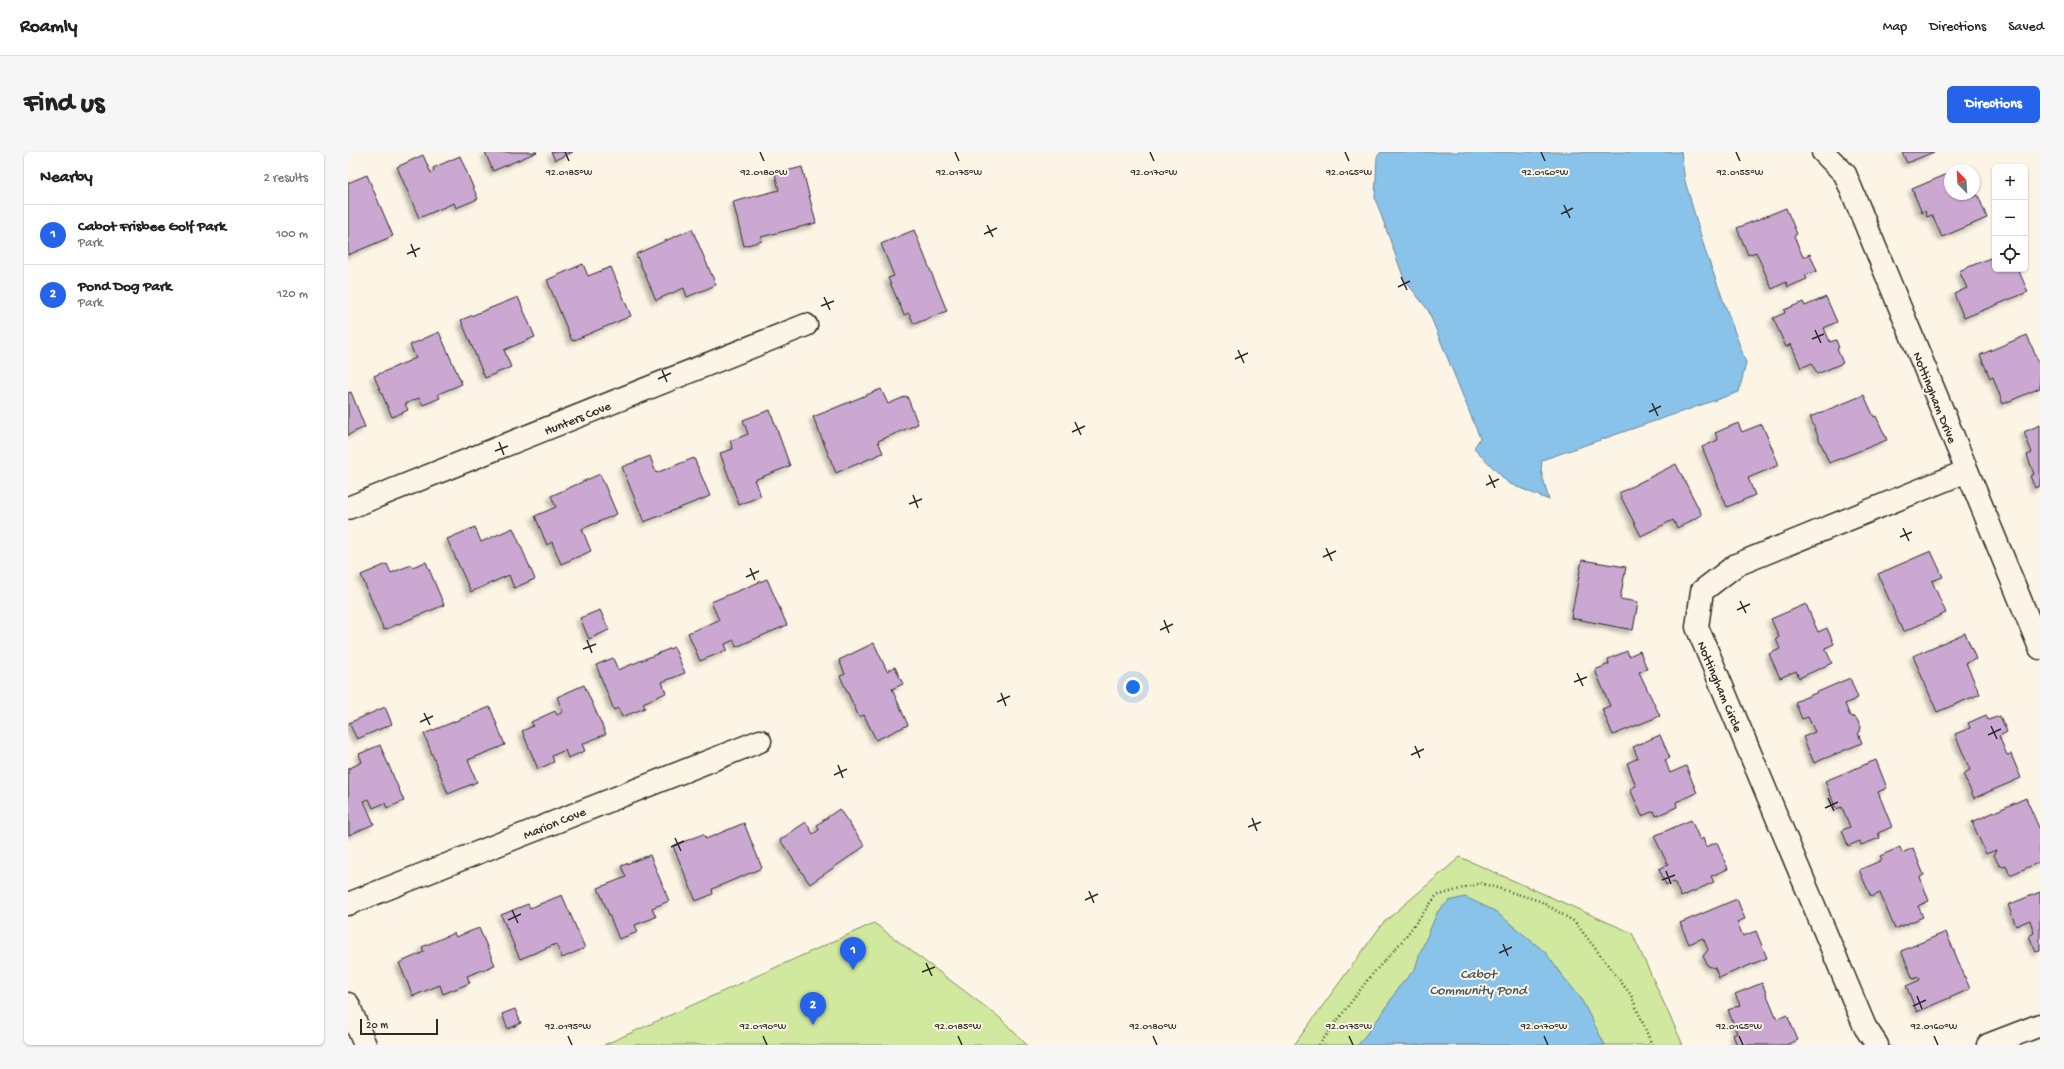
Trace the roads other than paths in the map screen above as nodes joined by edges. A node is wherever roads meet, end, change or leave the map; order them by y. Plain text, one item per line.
1 (1823, 152) edge
2 (806, 325) dead end
3 (1967, 470) junction
4 (348, 508) edge
5 (2040, 648) edge
6 (760, 741) dead end
7 (348, 904) edge
8 (348, 1004) edge
9 (2040, 1025) edge
10 (365, 1045) edge
11 (1877, 1045) edge
12 (1988, 1045) edge

1 - 3 street, Nottingham Drive
2 - 4 street, Hunters Cove
3 - 5 street, Nottingham Drive
3 - 11 street, Nottingham Circle
6 - 7 street, Marion Cove
8 - 10 street
9 - 12 street

